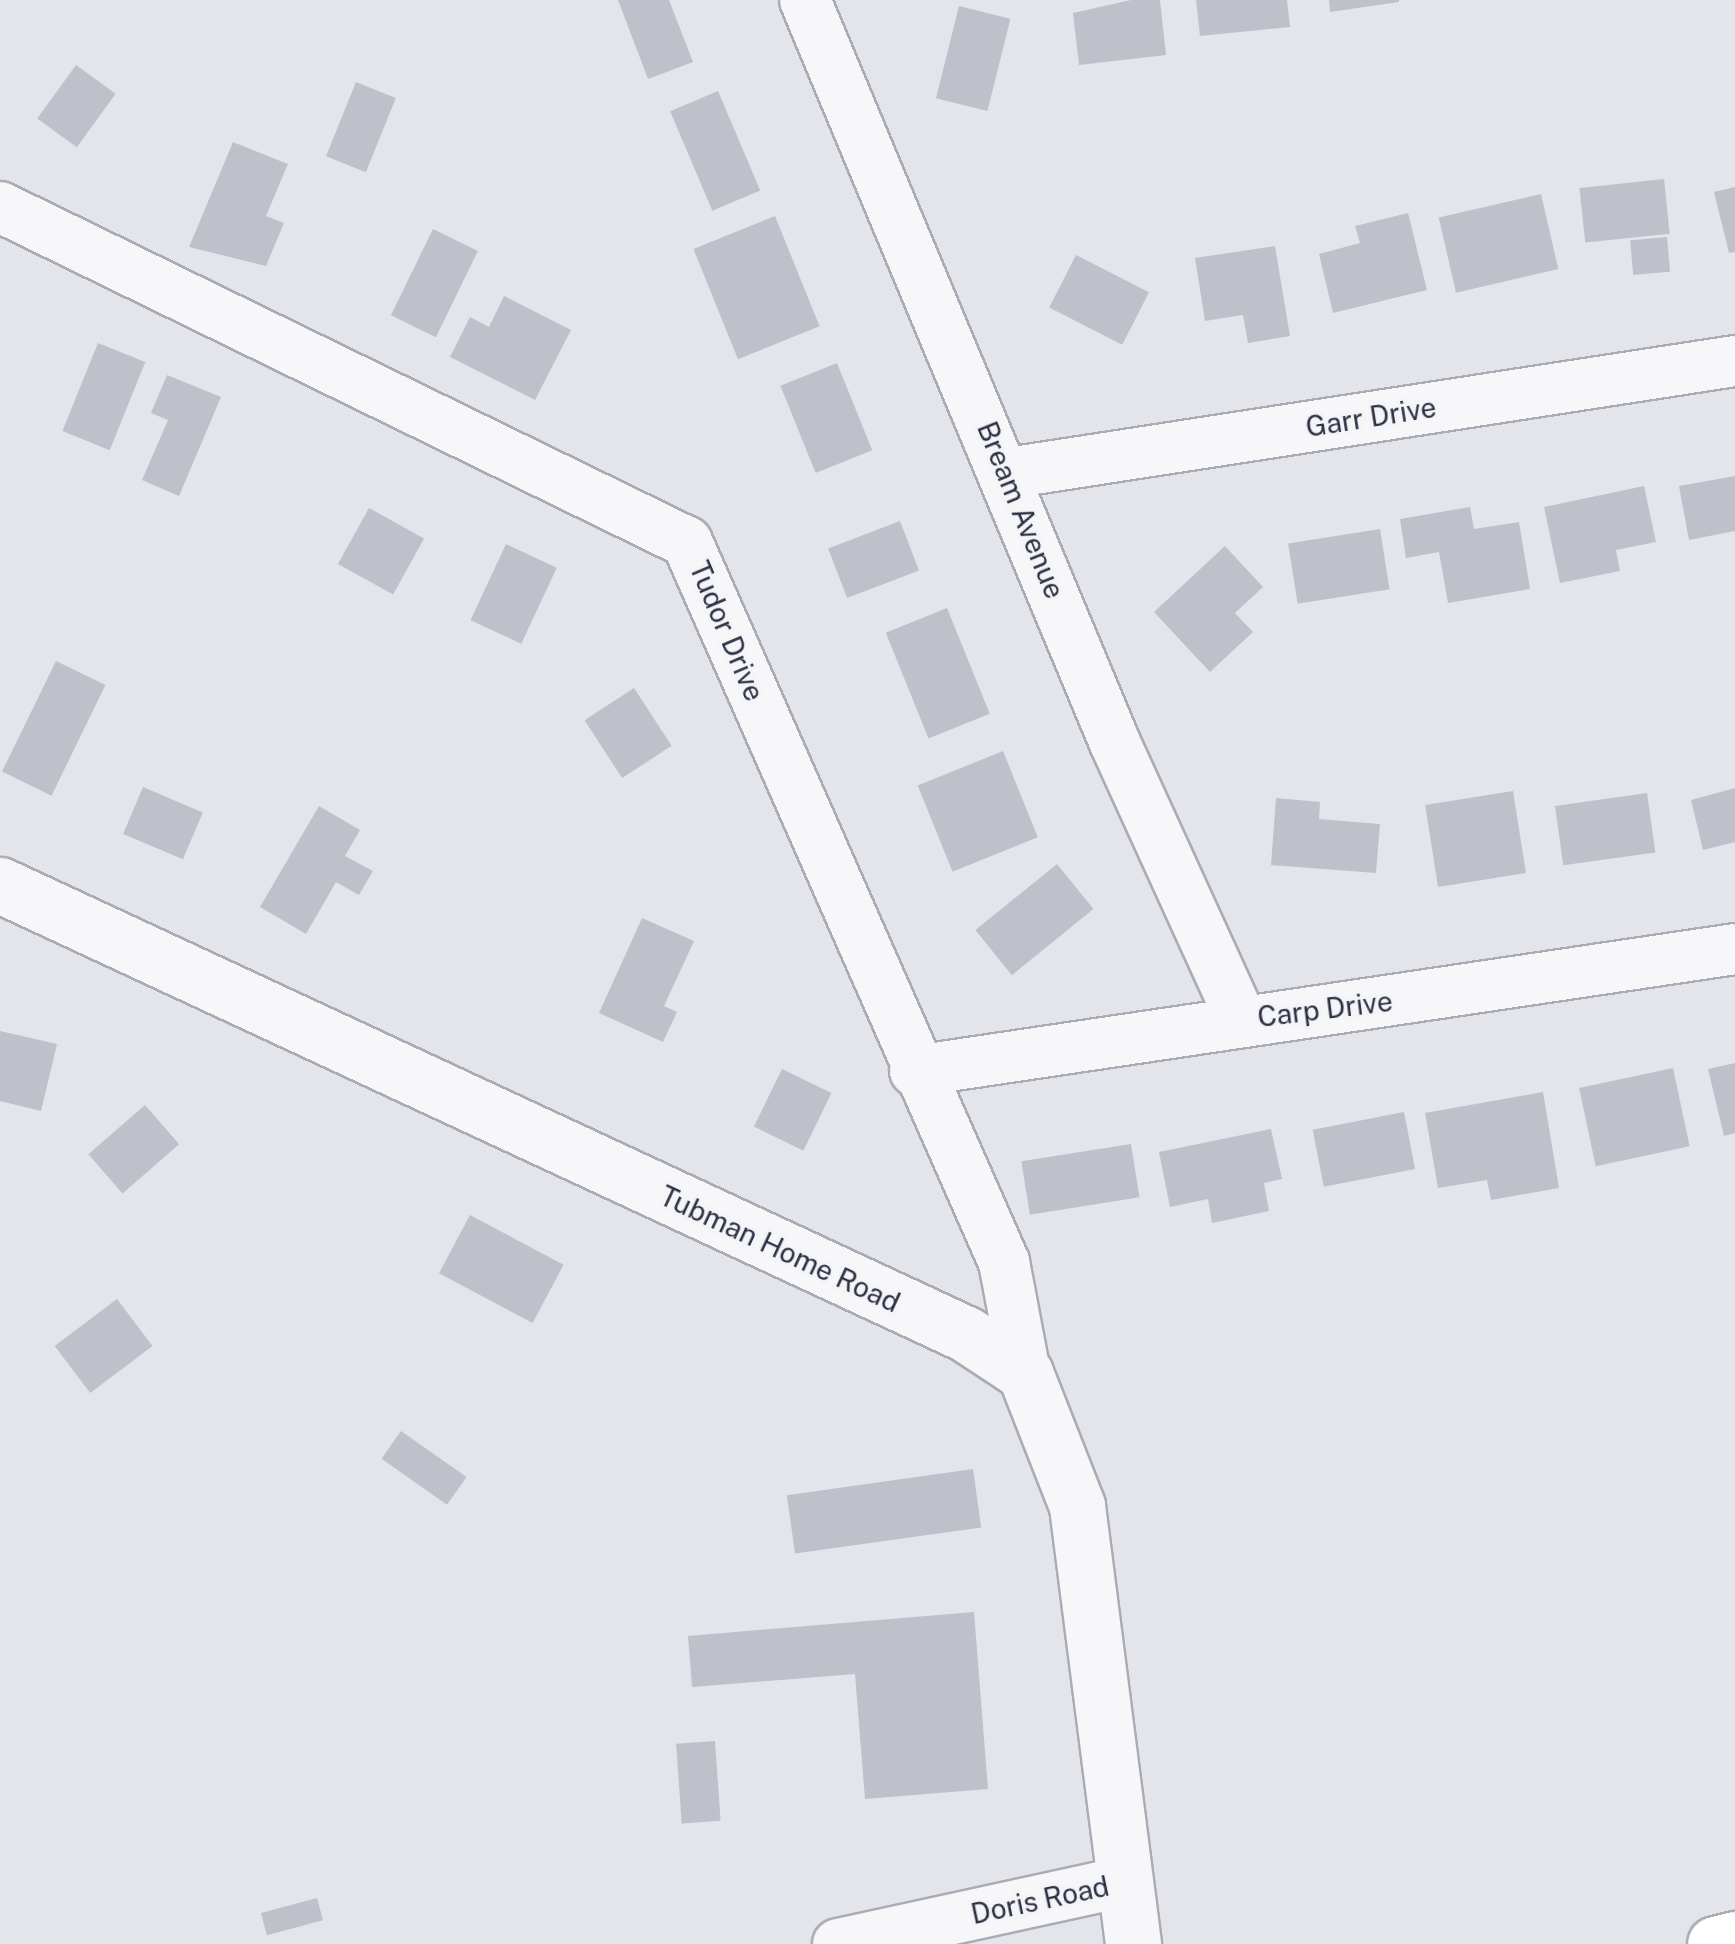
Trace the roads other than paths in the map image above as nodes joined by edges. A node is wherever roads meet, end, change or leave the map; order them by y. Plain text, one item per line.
1 (804, 0) edge
2 (0, 207) edge
3 (1735, 361) edge
4 (1008, 473) junction
5 (0, 885) edge
6 (1735, 950) edge
7 (1241, 1019) junction
8 (915, 1071) junction
9 (1026, 1374) junction
10 (1126, 1881) junction
11 (1735, 1939) edge
12 (838, 1944) edge
13 (1133, 1944) edge
14 (1715, 1944) edge

1 - 4 street, Bream Avenue
2 - 8 street, Tudor Drive
3 - 4 street, Garr Drive
4 - 7 street, Bream Avenue
5 - 9 street, Tubman Home Road
6 - 7 street, Carp Drive
7 - 8 street, Carp Drive
8 - 9 street, Tudor Drive
9 - 10 street
10 - 12 street, Doris Road
10 - 13 street
11 - 14 highway

